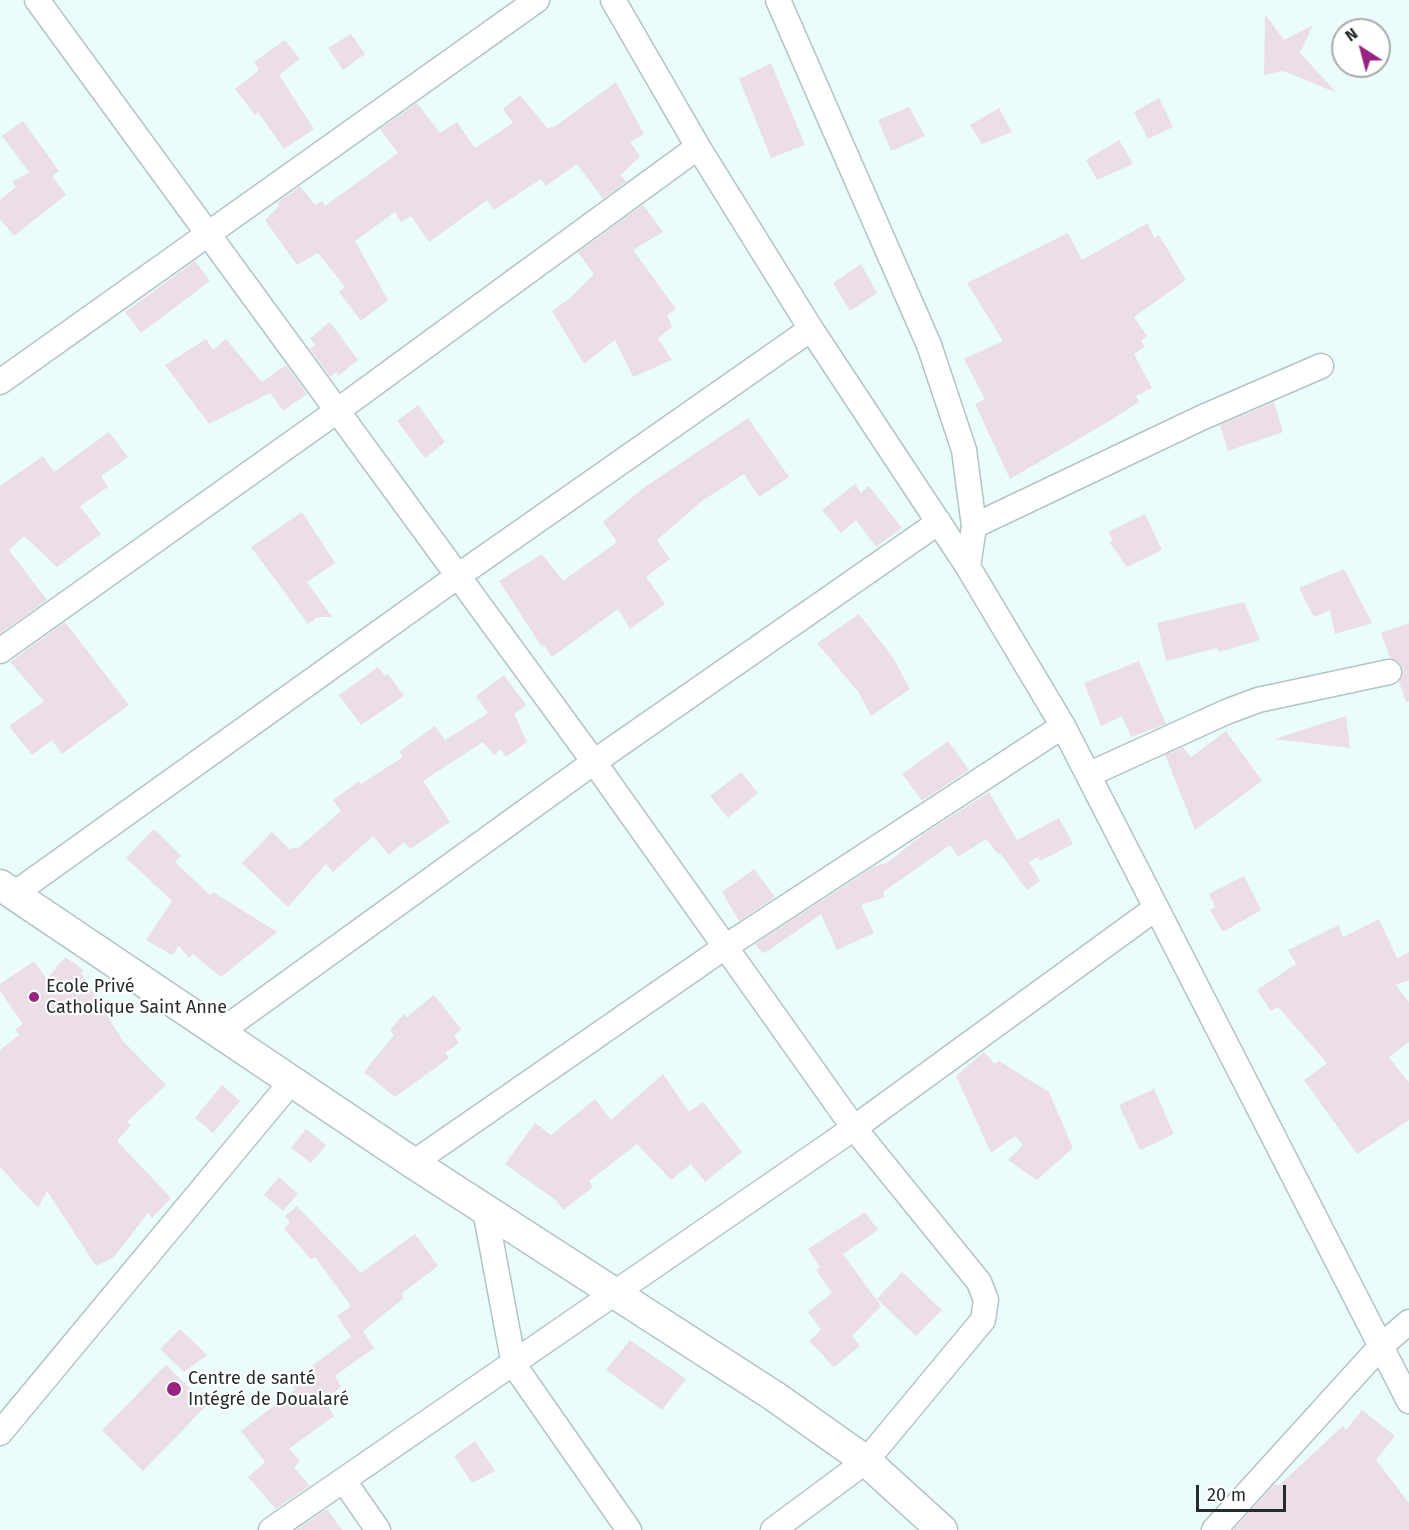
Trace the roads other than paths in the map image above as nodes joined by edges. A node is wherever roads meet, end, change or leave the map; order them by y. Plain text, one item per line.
1 (37, 0) edge
2 (537, 0) edge
3 (614, 0) edge
4 (778, 0) edge
5 (698, 147) junction
6 (209, 234) junction
7 (811, 329) junction
8 (1321, 366) dead end
9 (0, 382) edge
10 (337, 411) junction
11 (939, 522) junction
12 (974, 526) junction
13 (968, 567) junction
14 (458, 576) junction
15 (0, 651) edge
16 (1389, 672) dead end
17 (1063, 726) junction
18 (594, 762) junction
19 (1090, 774) junction
20 (7, 889) edge
21 (1156, 908) junction
22 (725, 947) junction
23 (220, 1032) junction
24 (292, 1081) junction
25 (854, 1128) junction
26 (413, 1163) junction
27 (485, 1210) junction
28 (612, 1294) junction
29 (1409, 1322) edge
30 (1381, 1346) junction
31 (514, 1365) junction
32 (1409, 1401) edge
33 (0, 1432) edge
34 (866, 1461) junction
35 (344, 1480) junction
36 (271, 1530) edge
37 (378, 1530) edge
38 (629, 1530) edge
39 (773, 1530) edge
40 (942, 1530) edge
41 (1214, 1530) edge

1 - 6 street
2 - 6 street
3 - 5 street
4 - 12 street
5 - 7 street
5 - 10 street
6 - 9 street
6 - 10 street
7 - 11 street
7 - 14 street
8 - 12 street
10 - 14 street
10 - 15 street
11 - 13 street
11 - 18 street
12 - 13 street
13 - 17 street
14 - 18 street
14 - 20 street
16 - 19 street
17 - 19 street
17 - 22 street
18 - 22 street
18 - 23 street
19 - 21 street
20 - 23 street
21 - 25 street
21 - 30 street
22 - 25 street
22 - 26 street
23 - 24 street
24 - 26 street
24 - 33 street
25 - 28 street
25 - 34 street
26 - 27 street
27 - 28 street
27 - 31 street
28 - 31 street
28 - 34 street
29 - 30 street
30 - 32 street
30 - 41 street
31 - 35 street
31 - 38 street
34 - 39 street
34 - 40 street
35 - 36 street
35 - 37 street

